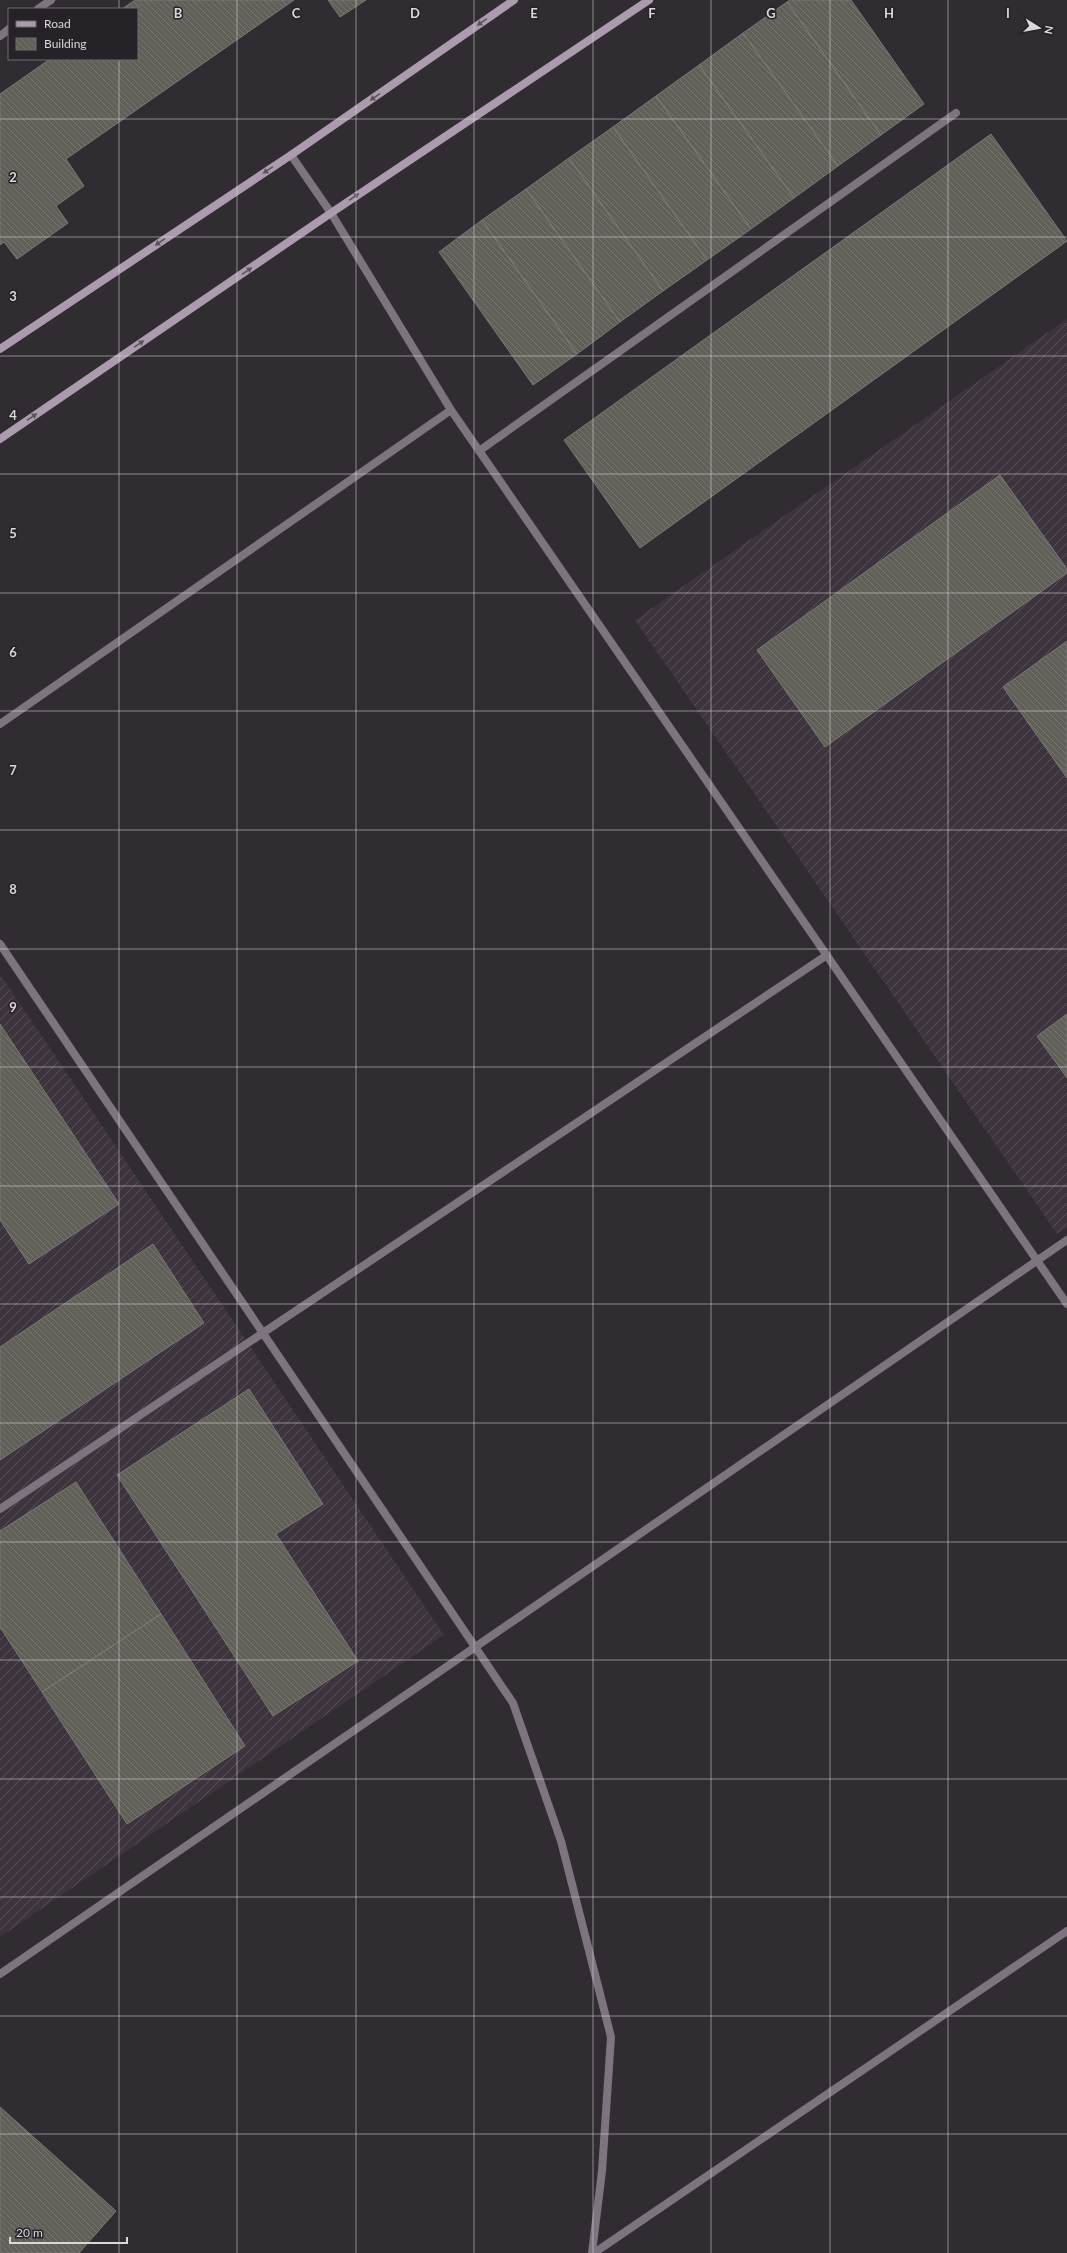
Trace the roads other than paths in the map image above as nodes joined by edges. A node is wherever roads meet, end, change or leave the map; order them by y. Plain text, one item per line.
1 (50, 0) edge
2 (514, 0) edge
3 (649, 0) edge
4 (39, 8) edge
5 (8, 30) edge
6 (0, 36) edge
7 (956, 113) dead end
8 (291, 155) junction
9 (331, 212) junction
10 (0, 349) edge
11 (451, 410) junction
12 (0, 440) edge
13 (479, 451) junction
14 (0, 724) edge
15 (0, 944) edge
16 (827, 955) junction
17 (1067, 1240) edge
18 (1038, 1260) junction
19 (1067, 1304) edge
20 (262, 1332) junction
21 (0, 1509) edge
22 (475, 1647) junction
23 (1067, 1931) edge
24 (0, 1974) edge
25 (593, 2253) edge

1 - 4 street
2 -> 8 main road
9 -> 3 main road
5 - 6 street
7 - 13 street
8 - 9 street
8 -> 10 main road
9 - 11 street
12 -> 9 main road
11 - 13 street
11 - 14 street
13 - 16 street
15 - 20 street
16 - 18 street
16 - 20 street
17 - 18 street
18 - 19 street
18 - 22 street
20 - 21 street
20 - 22 street
22 - 24 street
22 - 25 street
23 - 25 street

